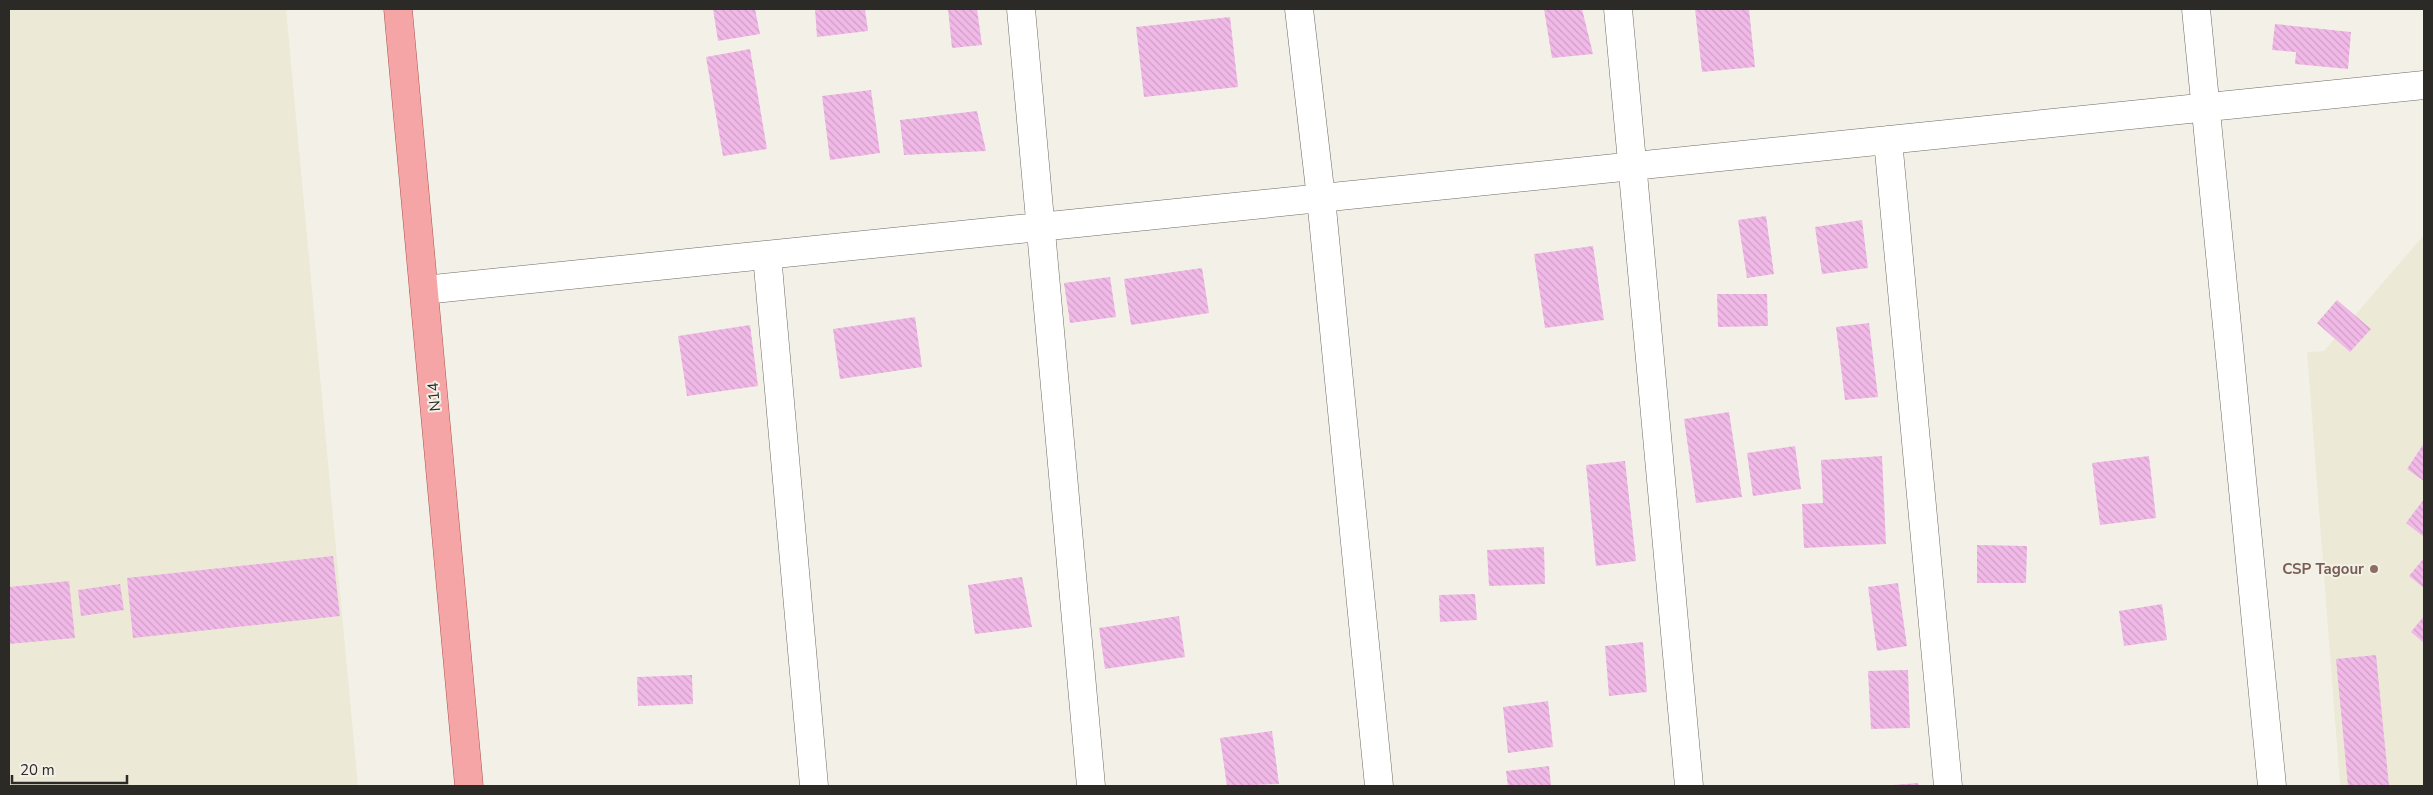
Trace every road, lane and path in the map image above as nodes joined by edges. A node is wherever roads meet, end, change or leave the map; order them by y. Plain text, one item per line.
1 (398, 9) edge
2 (1021, 9) edge
3 (1300, 9) edge
4 (1618, 9) edge
5 (2196, 9) edge
6 (2424, 86) edge
7 (2205, 108) junction
8 (1888, 140) junction
9 (1632, 167) junction
10 (1321, 198) junction
11 (1041, 227) junction
12 (766, 255) junction
13 (424, 290) junction
14 (469, 786) edge
15 (814, 786) edge
16 (1091, 786) edge
17 (1379, 786) edge
18 (1689, 786) edge
19 (1948, 786) edge
20 (2272, 786) edge

1 - 13 main road, N14
2 - 11 street
3 - 10 street
4 - 9 street
5 - 7 street
6 - 7 street
7 - 8 street
7 - 20 street
8 - 9 street
8 - 19 street
9 - 10 street
9 - 18 street
10 - 11 street
10 - 17 street
11 - 12 street
11 - 16 street
12 - 13 street
12 - 15 street
13 - 14 main road, N14

